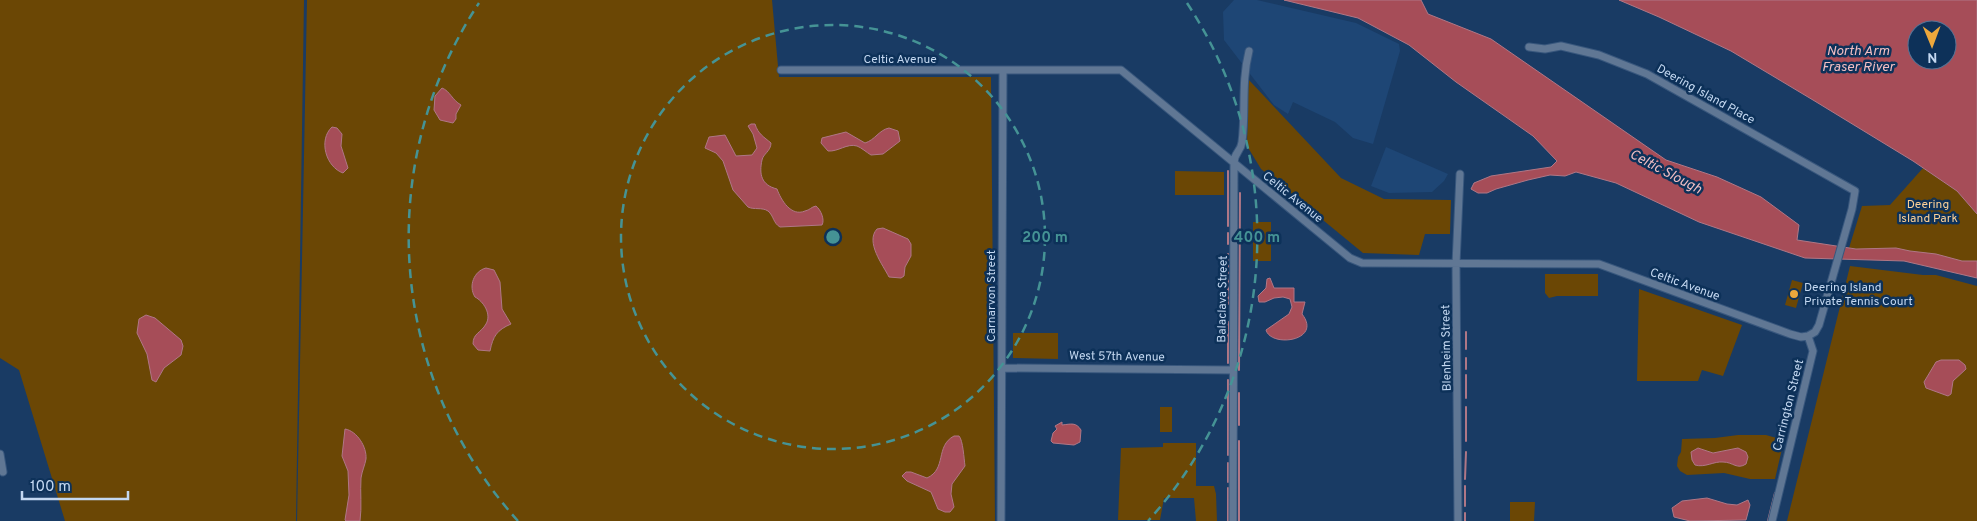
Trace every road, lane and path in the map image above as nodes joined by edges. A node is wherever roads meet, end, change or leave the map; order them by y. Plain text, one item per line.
1 (1529, 47) dead end
2 (1249, 52) dead end
3 (781, 70) dead end
4 (1003, 71) junction
5 (1234, 163) junction
6 (1460, 174) dead end
7 (1456, 264) junction
8 (1808, 336) junction
9 (1002, 368) junction
10 (1232, 370) junction
11 (0, 454) edge
12 (2, 472) dead end
13 (1001, 521) edge
14 (1233, 521) edge
15 (1458, 521) edge
16 (1772, 521) edge

1 - 8 street, Deering Island Place
2 - 5 street, Balaclava Street
3 - 4 street, Celtic Avenue
4 - 5 street, Celtic Avenue
4 - 9 street, Carnarvon Street
5 - 7 street, Celtic Avenue
5 - 10 street, Balaclava Street
6 - 7 street, Blenheim Street
7 - 8 street, Celtic Avenue
7 - 15 street, Blenheim Street
8 - 16 street, Carrington Street
9 - 10 street, West 57th Avenue
9 - 13 street, Carnarvon Street
10 - 14 street, Balaclava Street
11 - 12 street

